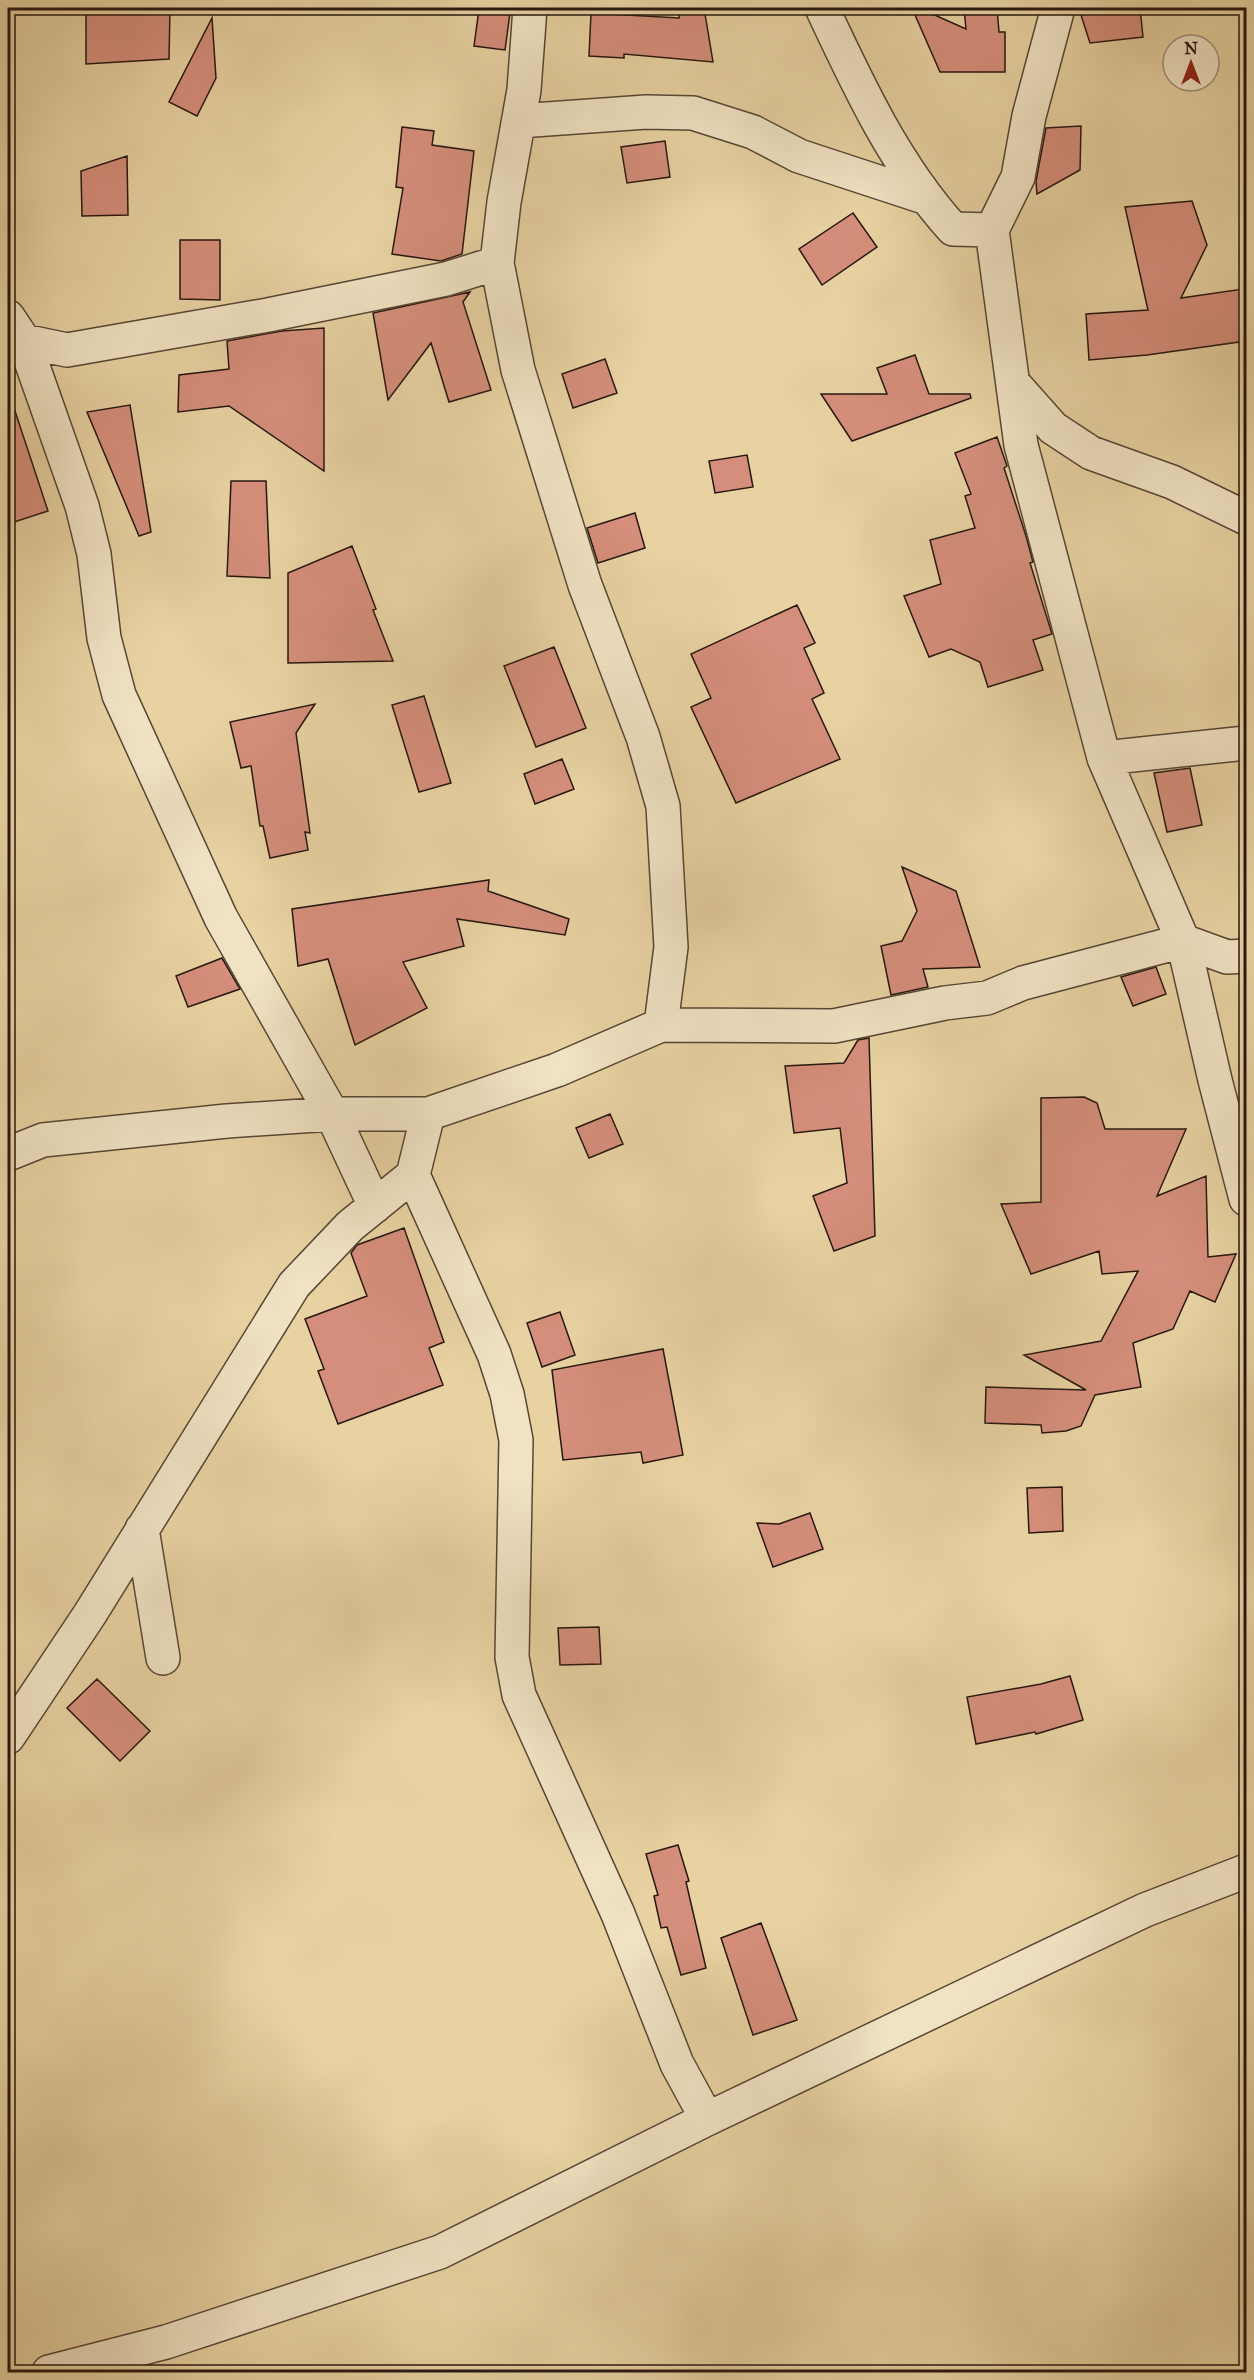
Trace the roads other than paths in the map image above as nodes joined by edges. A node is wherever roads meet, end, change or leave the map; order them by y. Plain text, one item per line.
1 (530, 8) edge
2 (822, 8) edge
3 (1058, 8) edge
4 (519, 122) junction
5 (924, 197) junction
6 (992, 230) junction
7 (497, 263) junction
8 (13, 334) edge
9 (1013, 383) junction
10 (1246, 518) edge
11 (1246, 743) edge
12 (1104, 758) junction
13 (1183, 941) junction
14 (1246, 956) edge
15 (661, 1025) junction
16 (332, 1114) junction
17 (428, 1114) junction
18 (8, 1154) edge
19 (413, 1175) junction
20 (1246, 1199) edge
21 (375, 1206) junction
22 (142, 1529) junction
23 (163, 1658) dead end
24 (8, 1737) edge
25 (1246, 1871) edge
26 (707, 2119) junction
27 (49, 2373) edge

1 - 4 street
2 - 5 street
3 - 6 street
4 - 5 street
4 - 7 street
5 - 6 street
6 - 9 street
7 - 8 street
7 - 15 street
8 - 16 street
9 - 10 street
9 - 12 street
11 - 12 street
12 - 13 street
13 - 14 street
13 - 15 street
13 - 20 street
15 - 17 street
16 - 17 street
16 - 18 street
16 - 21 street
17 - 19 street
19 - 21 street
19 - 26 street
21 - 22 street
22 - 23 street
22 - 24 street
25 - 26 street
26 - 27 street

